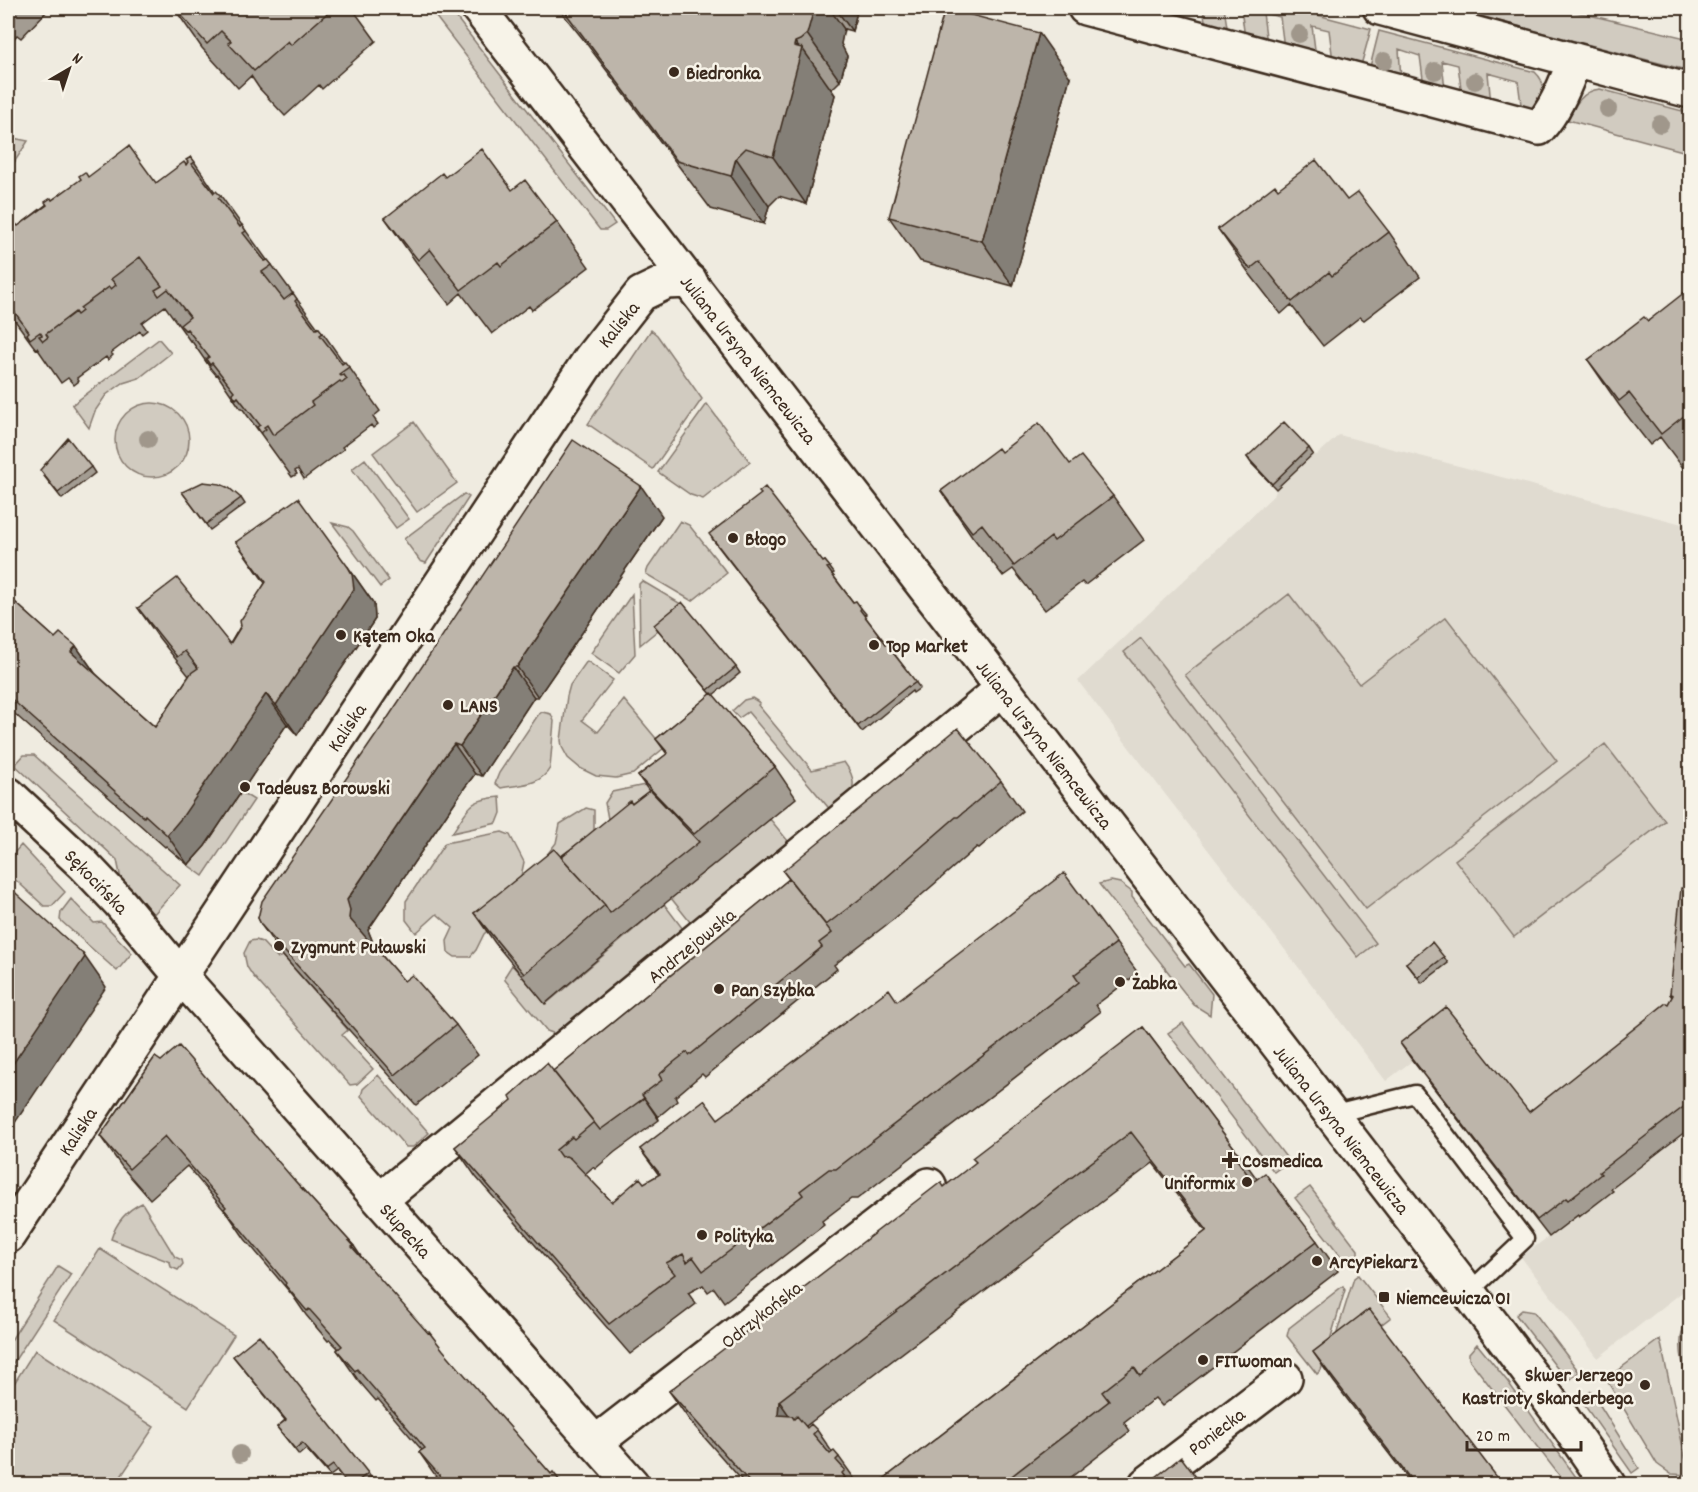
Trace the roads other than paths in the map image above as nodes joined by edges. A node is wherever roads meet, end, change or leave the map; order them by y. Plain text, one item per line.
1 (478, 8) edge
2 (1085, 8) edge
3 (1380, 8) edge
4 (1575, 60) junction
5 (1690, 91) edge
6 (690, 282) junction
7 (1002, 689) junction
8 (8, 794) edge
9 (180, 975) junction
10 (1331, 1115) junction
11 (929, 1185) dead end
12 (380, 1200) junction
13 (8, 1236) edge
14 (1468, 1293) junction
15 (1285, 1378) dead end
16 (595, 1443) junction
17 (632, 1485) edge
18 (1146, 1485) edge
19 (1608, 1485) edge

1 - 6 street, Juliana Ursyna Niemcewicza
2 - 4 street
3 - 4 street
4 - 5 street
6 - 7 street, Juliana Ursyna Niemcewicza
6 - 9 street, Kaliska
7 - 10 street, Juliana Ursyna Niemcewicza
7 - 12 street, Andrzejowska
8 - 9 street, Sękocińska
9 - 12 street, Słupecka
9 - 13 street, Kaliska
10 - 14 street, Juliana Ursyna Niemcewicza
10 - 14 lane
11 - 16 street, Odrzykońska
12 - 16 street, Słupecka
14 - 19 street, Juliana Ursyna Niemcewicza
15 - 18 street, Poniecka
16 - 17 street, Słupecka

